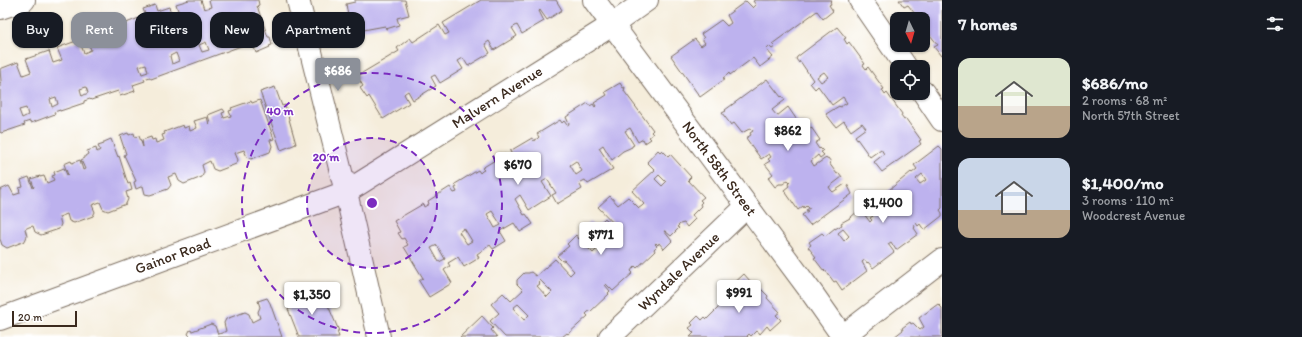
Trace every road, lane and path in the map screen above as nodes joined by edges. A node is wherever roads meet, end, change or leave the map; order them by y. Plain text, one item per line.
1 (24, 0) edge
2 (298, 0) edge
3 (594, 0) edge
4 (647, 0) edge
5 (860, 0) edge
6 (0, 8) edge
7 (612, 26) junction
8 (901, 60) edge
9 (928, 100) edge
10 (942, 120) edge
11 (346, 192) junction
12 (747, 206) junction
13 (942, 260) edge
14 (0, 319) edge
15 (379, 337) edge
16 (610, 337) edge
17 (843, 337) edge

1 - 6 street
2 - 11 street
3 - 7 street, North 58th Street
4 - 7 street, Malvern Avenue
5 - 8 street
7 - 11 street, Malvern Avenue
7 - 12 street, North 58th Street
9 - 10 street
11 - 14 street, Gainor Road
11 - 15 street
12 - 16 street, Wyndale Avenue
12 - 17 street, North 58th Street
13 - 17 street

